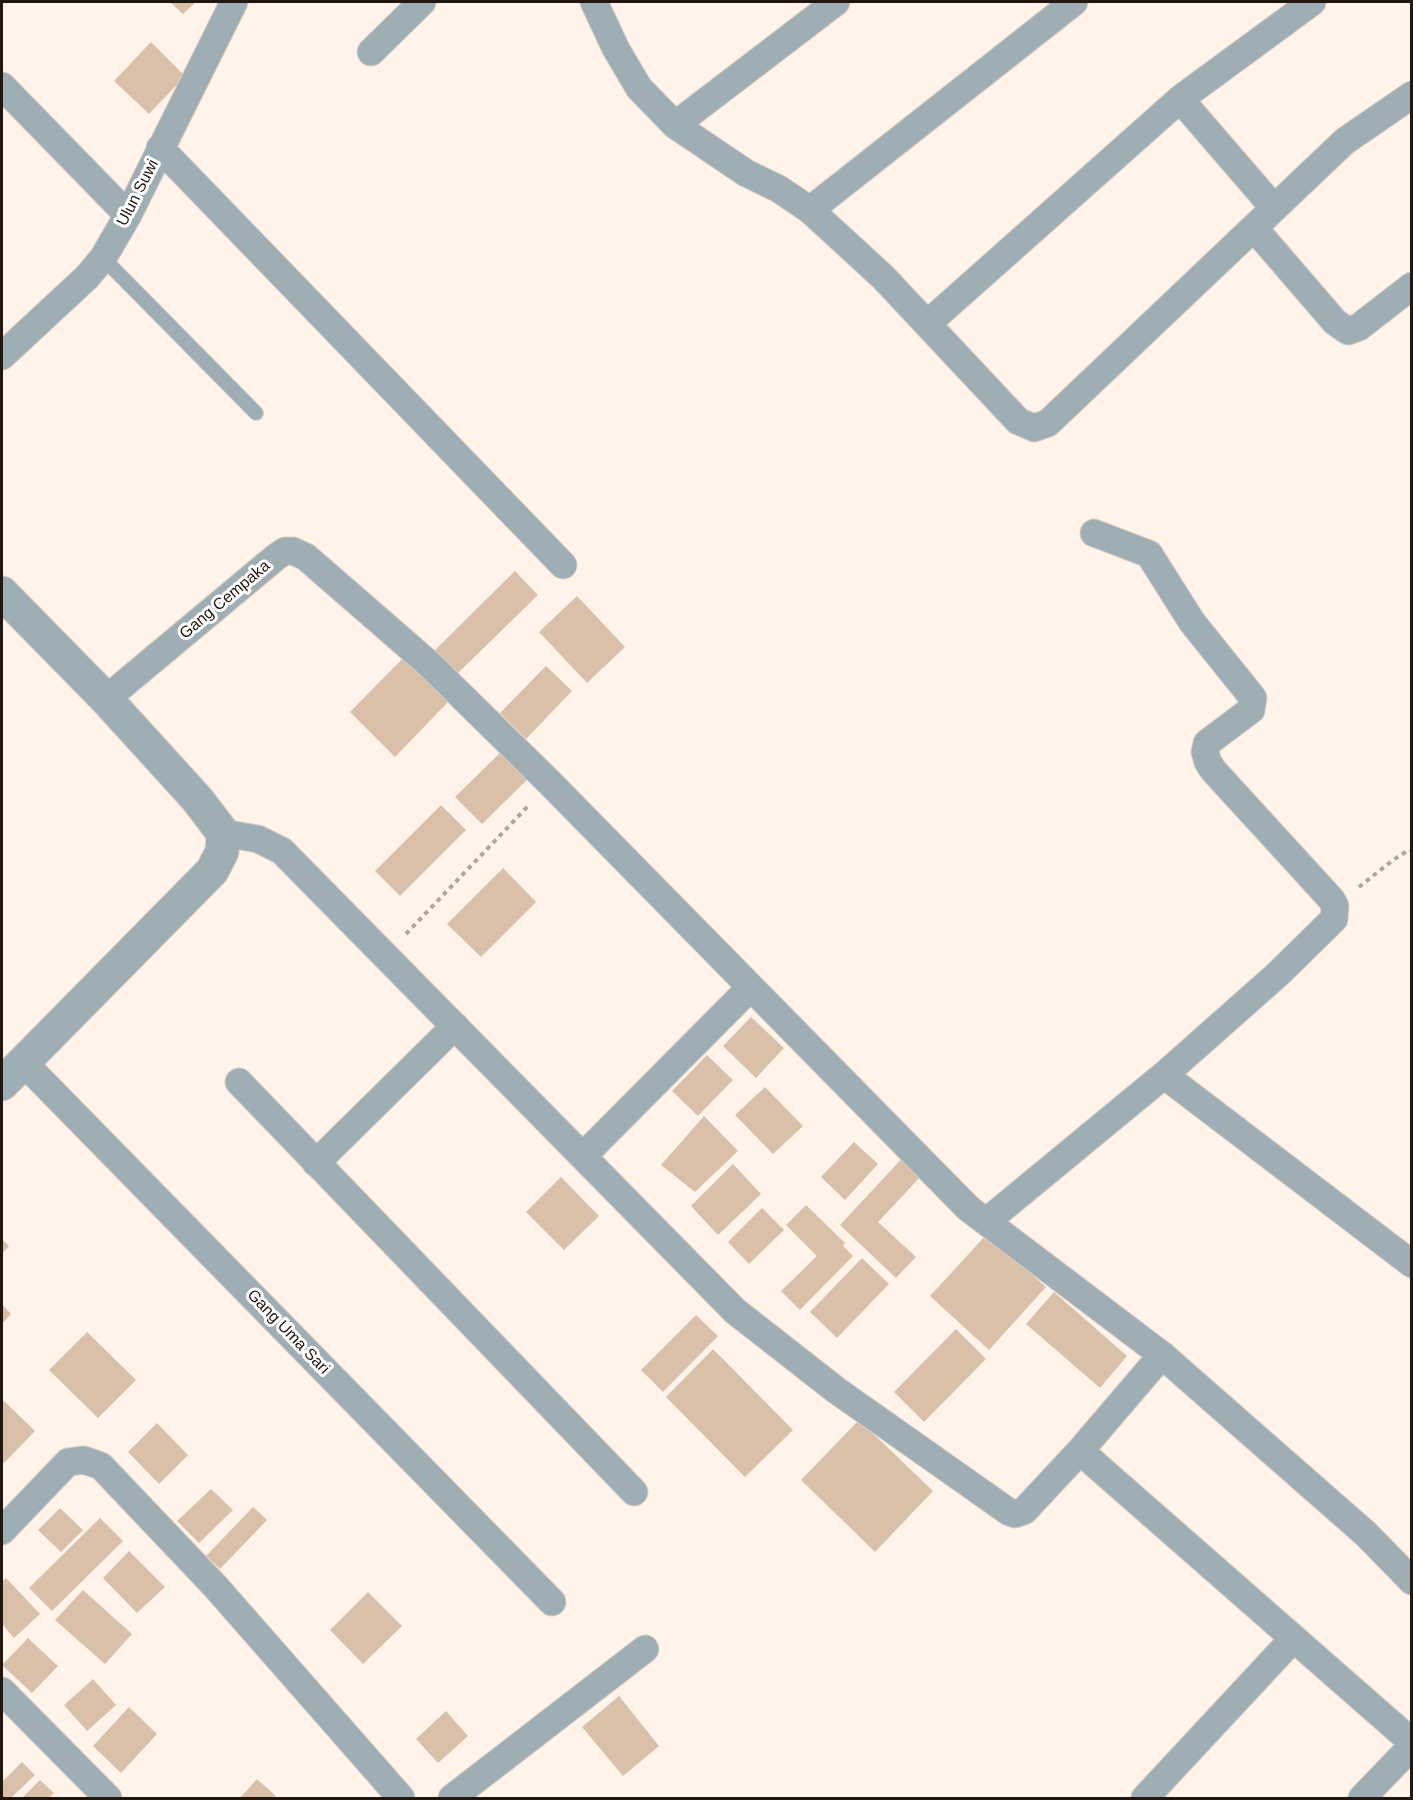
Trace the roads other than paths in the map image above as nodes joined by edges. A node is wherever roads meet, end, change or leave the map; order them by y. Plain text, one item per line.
1 (234, 2) edge
2 (422, 2) edge
3 (594, 2) edge
4 (836, 2) edge
5 (1074, 2) edge
6 (1312, 2) edge
7 (371, 52) dead end
8 (2, 86) edge
9 (1412, 95) edge
10 (1180, 99) junction
11 (675, 125) junction
12 (160, 148) junction
13 (1275, 208) junction
14 (810, 210) junction
15 (128, 215) junction
16 (1254, 228) junction
17 (103, 258) junction
18 (1412, 286) edge
19 (927, 324) junction
20 (2, 356) edge
21 (256, 412) dead end
22 (1094, 533) dead end
23 (563, 565) dead end
24 (2, 593) edge
25 (106, 699) junction
26 (223, 833) junction
27 (750, 988) junction
28 (455, 1026) junction
29 (12, 1073) edge
30 (1164, 1075) junction
31 (239, 1082) dead end
32 (583, 1156) junction
33 (316, 1163) junction
34 (987, 1221) junction
35 (1412, 1264) edge
36 (1162, 1355) junction
37 (1080, 1451) junction
38 (634, 1492) dead end
39 (2, 1531) edge
40 (1412, 1581) edge
41 (552, 1602) dead end
42 (1293, 1640) junction
43 (645, 1649) dead end
44 (2, 1691) edge
45 (1412, 1744) edge
46 (108, 1798) edge
47 (401, 1798) edge
48 (452, 1798) edge
49 (1145, 1798) edge
50 (1362, 1798) edge

1 - 12 street, Ulun Suwi
2 - 7 street
3 - 11 street
4 - 11 street
5 - 14 street
6 - 10 street
8 - 15 street
9 - 13 street
10 - 13 street
10 - 19 street
11 - 14 street
12 - 15 street, Ulun Suwi
12 - 23 street
13 - 16 street
14 - 19 street
15 - 17 street, Ulun Suwi
16 - 18 street
16 - 19 street
17 - 20 street, Ulun Suwi
17 - 21 lane
22 - 30 street
24 - 25 street
25 - 26 street
25 - 27 street, Gang Cempaka
26 - 28 street
26 - 29 street
27 - 32 street
27 - 34 street
28 - 32 street
28 - 33 street
29 - 41 street, Gang Uma Sari
30 - 34 street
30 - 35 street
31 - 33 street
32 - 37 street
33 - 38 street
34 - 36 street
36 - 37 street
36 - 40 street
37 - 42 street
39 - 47 street
42 - 45 street
42 - 49 street
43 - 48 street
44 - 46 street
45 - 50 street

